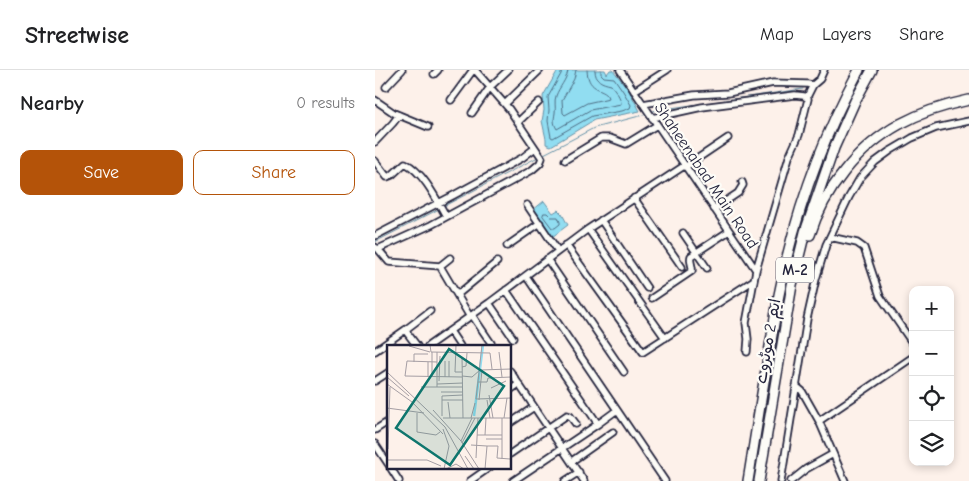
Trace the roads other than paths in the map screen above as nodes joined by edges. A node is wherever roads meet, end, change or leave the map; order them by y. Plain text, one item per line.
1 (402, 70) edge
2 (474, 70) edge
3 (508, 70) edge
4 (540, 70) edge
5 (620, 70) edge
6 (667, 70) edge
7 (824, 70) edge
8 (852, 70) edge
9 (859, 70) edge
10 (872, 70) edge
11 (813, 85) junction
12 (386, 87) dead end
13 (491, 87) junction
14 (634, 91) junction
15 (807, 97) junction
16 (375, 100) edge
17 (451, 100) dead end
18 (969, 100) edge
19 (539, 102) dead end
20 (505, 104) junction
21 (643, 104) junction
22 (471, 112) dead end
23 (399, 115) junction
24 (652, 118) junction
25 (969, 121) edge
26 (518, 122) junction
27 (657, 125) junction
28 (428, 127) dead end
29 (728, 138) dead end
30 (375, 142) edge
31 (539, 153) junction
32 (565, 160) dead end
33 (375, 161) edge
34 (685, 166) junction
35 (742, 182) dead end
36 (634, 198) junction
37 (527, 205) dead end
38 (443, 209) junction
39 (714, 209) junction
40 (601, 220) junction
41 (540, 223) junction
42 (588, 228) junction
43 (795, 229) junction
44 (729, 231) junction
45 (683, 232) dead end
46 (375, 236) edge
47 (830, 237) junction
48 (567, 245) junction
49 (507, 246) dead end
50 (376, 247) edge
51 (558, 251) junction
52 (696, 252) junction
53 (450, 258) dead end
54 (547, 259) junction
55 (497, 262) dead end
56 (440, 266) junction
57 (682, 266) dead end
58 (707, 268) dead end
59 (755, 270) junction
60 (526, 276) junction
61 (754, 280) junction
62 (647, 288) dead end
63 (506, 290) junction
64 (457, 295) junction
65 (652, 298) dead end
66 (489, 303) junction
67 (430, 310) dead end
68 (471, 316) junction
69 (405, 330) junction
70 (450, 331) junction
71 (513, 338) dead end
72 (665, 338) junction
73 (909, 338) edge
74 (416, 345) edge
75 (429, 345) edge
76 (459, 345) edge
77 (492, 345) edge
78 (375, 351) edge
79 (747, 352) dead end
80 (909, 360) edge
81 (779, 361) junction
82 (511, 372) edge
83 (624, 372) dead end
84 (387, 373) edge
85 (375, 381) edge
86 (519, 384) junction
87 (796, 386) junction
88 (511, 389) edge
89 (535, 407) junction
90 (617, 410) junction
91 (819, 421) junction
92 (387, 422) edge
93 (511, 422) edge
94 (576, 424) dead end
95 (598, 424) junction
96 (549, 428) junction
97 (375, 430) edge
98 (613, 432) dead end
99 (375, 444) edge
100 (563, 448) junction
101 (511, 453) edge
102 (833, 454) junction
103 (571, 461) junction
104 (387, 463) edge
105 (390, 468) edge
106 (489, 468) edge
107 (579, 472) junction
108 (759, 479) edge
109 (399, 481) edge
110 (470, 481) edge
111 (513, 481) edge
112 (565, 481) edge
113 (585, 481) edge
114 (665, 481) edge
115 (748, 481) edge
116 (781, 481) edge
117 (791, 481) edge
118 (845, 481) edge

1 - 12 street
2 - 13 street
2 - 17 street
3 - 13 street
4 - 20 street
5 - 14 street, Shaheenabad Main Road
6 - 14 street
7 - 11 street
8 - 43 highway
9 - 43 highway, ایم 2 موٹروے / M-2
10 - 81 highway, ایم 2 موٹروے / M-2
11 - 15 street
11 - 21 street
13 - 20 street
13 - 22 street
14 - 21 street, Shaheenabad Main Road
15 - 24 street
15 - 59 street
16 - 23 street
18 - 81 highway
19 - 26 street
20 - 26 street
21 - 24 street, Shaheenabad Main Road
23 - 28 street
23 - 30 street
24 - 27 street, Shaheenabad Main Road
25 - 47 street
26 - 31 street
27 - 32 street
27 - 34 street, Shaheenabad Main Road
29 - 34 street
31 - 38 street
31 - 38 street
33 - 38 street
34 - 36 street
34 - 39 street, Shaheenabad Main Road
35 - 39 street
36 - 40 street
36 - 57 street
37 - 41 street
38 - 46 street
38 - 50 street
39 - 44 street, Shaheenabad Main Road
40 - 42 street
40 - 62 street
41 - 49 street
41 - 51 street
42 - 48 street
42 - 72 street
43 - 115 highway, ایم 2 موٹروے / M-2
44 - 52 street
44 - 59 street, Shaheenabad Main Road
45 - 52 street
47 - 73 street
47 - 87 street
48 - 51 street
48 - 72 street
50 - 56 street
51 - 54 street
52 - 58 street
52 - 65 street
53 - 56 street
54 - 60 street
54 - 83 street
55 - 64 street
56 - 64 street
59 - 61 street
60 - 63 street
60 - 90 street
61 - 72 street
61 - 79 street
63 - 66 street
63 - 95 street
64 - 68 street
66 - 68 street
66 - 71 street
67 - 69 street
68 - 70 street
68 - 77 street
69 - 74 street
69 - 78 street
70 - 75 street
70 - 76 street
80 - 91 street
81 - 108 highway, ایم 2 موٹروے / M-2
82 - 86 street
84 - 85 street
86 - 88 street
86 - 89 street
87 - 91 street
87 - 116 street
89 - 93 street
89 - 96 street
90 - 95 street
90 - 114 street
91 - 102 street
92 - 97 street
94 - 96 street
95 - 100 street
96 - 100 street
96 - 101 street
98 - 103 street
99 - 104 street
100 - 103 street
100 - 111 street
102 - 117 street
102 - 118 street
103 - 107 street
105 - 109 street
106 - 110 street
107 - 112 street
107 - 113 street

